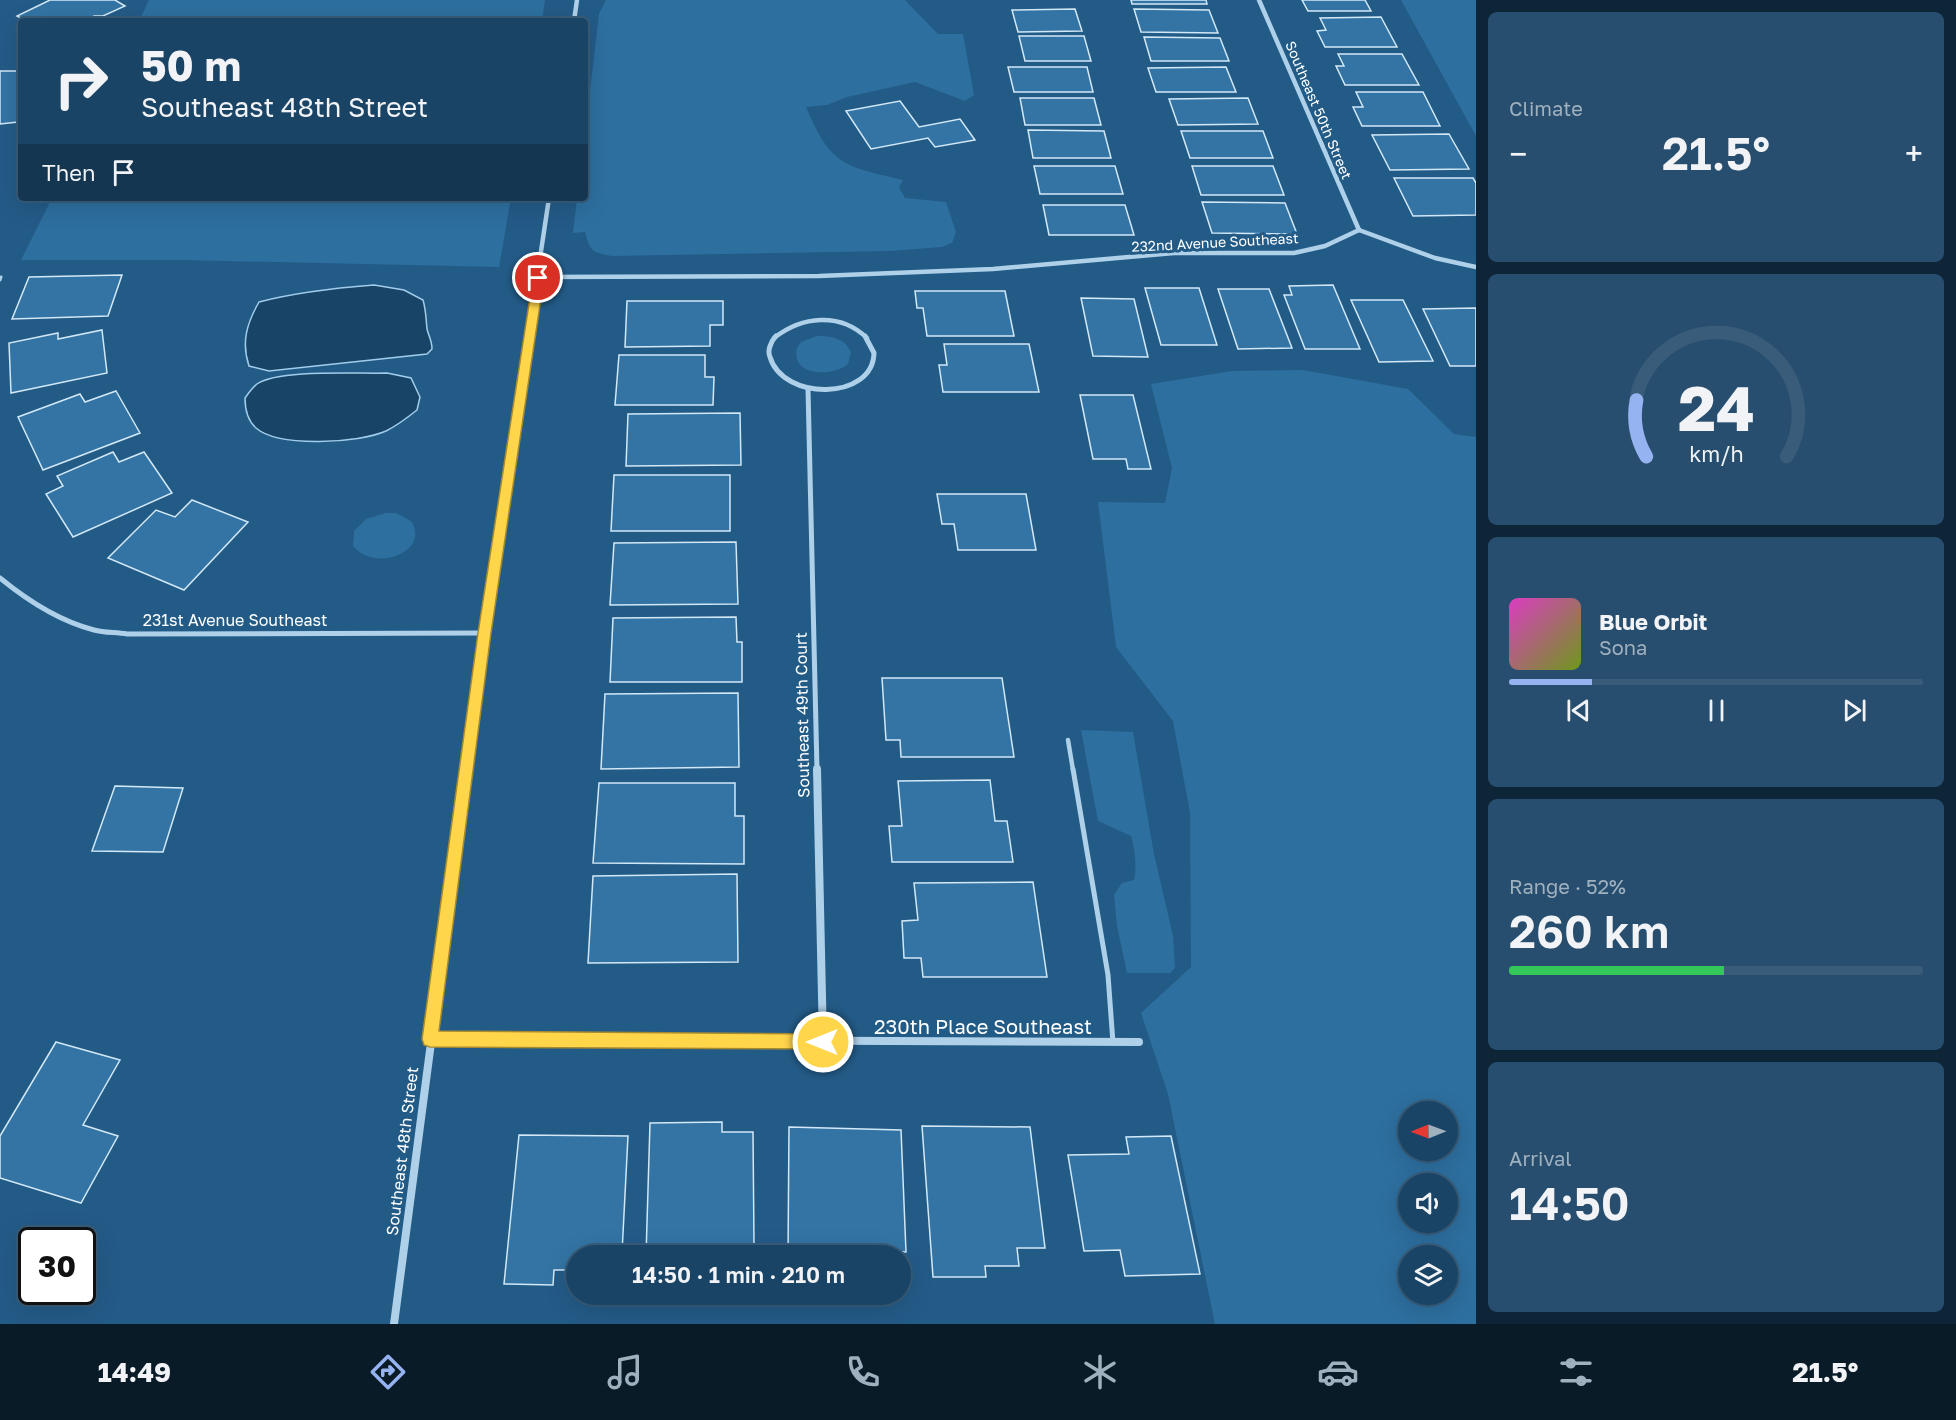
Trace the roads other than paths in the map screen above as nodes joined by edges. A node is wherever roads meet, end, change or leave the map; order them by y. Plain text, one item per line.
1 (577, 0) edge
2 (1259, 0) edge
3 (574, 18) edge
4 (549, 201) edge
5 (1359, 230) junction
6 (1476, 267) edge
7 (538, 278) junction
8 (808, 389) junction
9 (0, 578) edge
10 (485, 633) junction
11 (1068, 740) dead end
12 (430, 1039) junction
13 (823, 1042) junction
14 (1139, 1042) dead end
15 (1113, 1043) junction
16 (394, 1324) edge

1 - 3 street
2 - 5 street, Southeast 50th Street
4 - 7 street, Southeast 48th Street
5 - 6 street
5 - 7 street, 232nd Avenue Southeast
7 - 10 street, Southeast 48th Street
8 - 8 street
8 - 13 street, Southeast 49th Court
9 - 10 street, 231st Avenue Southeast
10 - 12 street, Southeast 48th Street
11 - 15 lane
12 - 13 street, 230th Place Southeast
12 - 16 street, Southeast 48th Street
13 - 15 street, 230th Place Southeast
14 - 15 street, 230th Place Southeast

